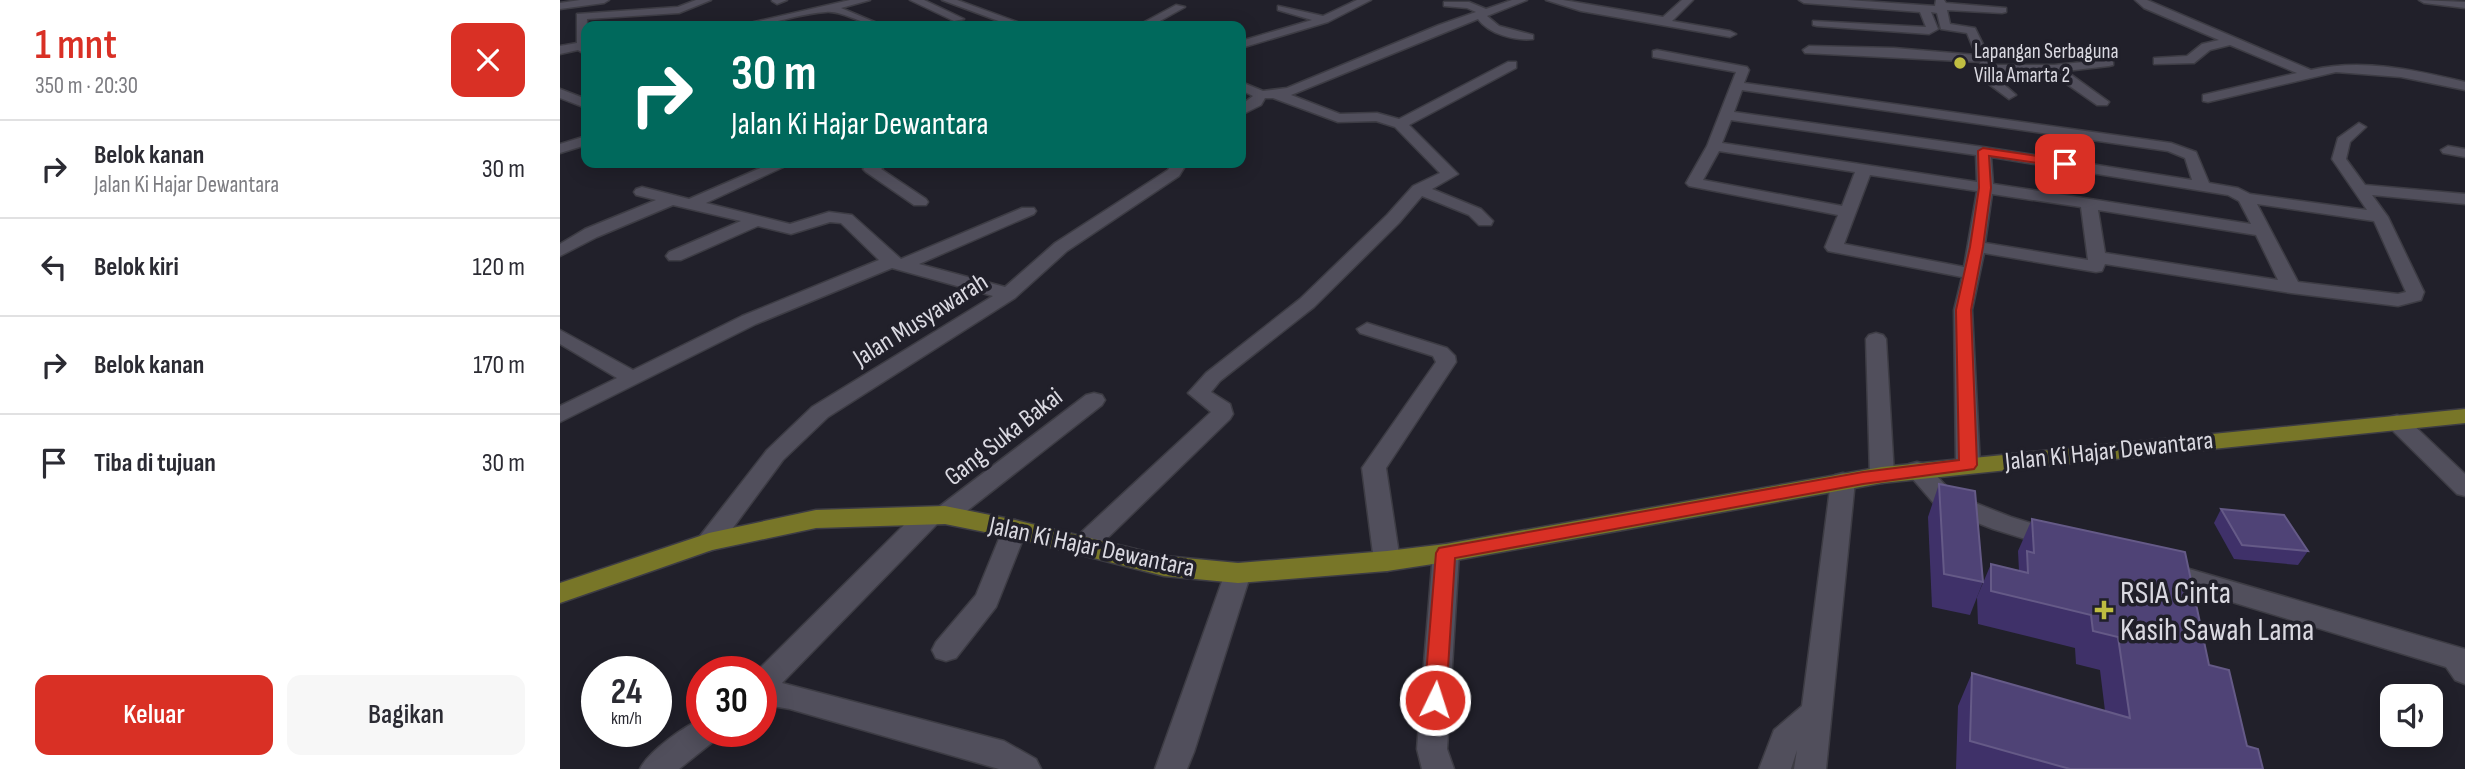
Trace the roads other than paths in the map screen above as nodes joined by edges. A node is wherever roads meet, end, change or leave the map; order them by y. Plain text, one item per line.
1 (604, 0) edge
2 (639, 0) edge
3 (706, 0) edge
4 (812, 0) edge
5 (865, 0) edge
6 (915, 0) edge
7 (947, 0) edge
8 (1366, 0) edge
9 (1522, 0) edge
10 (1551, 0) edge
11 (1688, 0) edge
12 (1804, 0) edge
13 (2140, 0) edge
14 (2424, 0) edge
15 (1448, 4) dead end
16 (1941, 5) edge
17 (2465, 5) edge
18 (560, 6) edge
19 (1181, 7) dead end
20 (831, 8) junction
21 (1282, 8) dead end
22 (1924, 9) junction
23 (2002, 10) dead end
24 (1484, 14) junction
25 (653, 18) junction
26 (958, 19) dead end
27 (1324, 20) junction
28 (581, 21) edge
29 (781, 21) edge
30 (865, 21) edge
31 (1007, 21) edge
32 (1153, 21) edge
33 (1665, 21) junction
34 (1817, 23) dead end
35 (1730, 34) dead end
36 (1530, 37) dead end
37 (2234, 40) junction
38 (1246, 43) edge
39 (581, 48) edge
40 (560, 50) edge
41 (1810, 50) dead end
42 (1657, 54) dead end
43 (2158, 61) dead end
44 (2109, 62) dead end
45 (1986, 64) junction
46 (1512, 65) dead end
47 (2054, 69) junction
48 (2310, 74) junction
49 (1738, 86) junction
50 (2465, 86) edge
51 (1246, 87) edge
52 (560, 93) edge
53 (1260, 95) junction
54 (1278, 95) junction
55 (2009, 96) dead end
56 (2208, 98) dead end
57 (581, 102) edge
58 (2102, 102) dead end
59 (581, 104) edge
60 (560, 108) edge
61 (1246, 108) edge
62 (1727, 115) junction
63 (1972, 118) junction
64 (1400, 124) junction
65 (2359, 127) dead end
66 (581, 130) edge
67 (560, 136) edge
68 (581, 142) edge
69 (1714, 146) junction
70 (560, 149) edge
71 (1975, 150) junction
72 (2448, 150) dead end
73 (2465, 153) edge
74 (773, 168) edge
75 (873, 168) edge
76 (1176, 168) edge
77 (1864, 169) junction
78 (2202, 185) junction
79 (1985, 188) junction
80 (1419, 189) junction
81 (2362, 189) junction
82 (2246, 198) junction
83 (673, 199) junction
84 (2465, 199) edge
85 (920, 202) dead end
86 (693, 203) junction
87 (2089, 205) junction
88 (1028, 211) dead end
89 (1848, 212) junction
90 (2380, 217) junction
91 (598, 218) dead end
92 (758, 220) junction
93 (1485, 221) dead end
94 (2264, 231) junction
95 (1976, 247) junction
96 (560, 251) edge
97 (675, 256) dead end
98 (2097, 257) junction
99 (897, 264) junction
100 (1972, 274) junction
101 (2291, 287) junction
102 (1008, 294) junction
103 (1367, 329) dead end
104 (560, 336) edge
105 (1876, 339) dead end
106 (633, 379) junction
107 (1094, 400) dead end
108 (560, 415) edge
109 (2465, 416) edge
110 (2396, 422) junction
111 (1968, 465) junction
112 (1917, 470) junction
113 (1882, 475) junction
114 (1843, 481) junction
115 (2465, 488) edge
116 (937, 516) junction
117 (1015, 529) junction
118 (709, 542) junction
119 (1083, 546) junction
120 (2082, 547) edge
121 (1446, 553) junction
122 (1387, 561) junction
123 (2135, 563) edge
124 (1238, 573) junction
125 (560, 593) edge
126 (946, 650) dead end
127 (2462, 663) edge
128 (777, 671) edge
129 (777, 694) edge
130 (1818, 712) junction
131 (686, 745) edge
132 (656, 769) edge
133 (1026, 769) edge
134 (1171, 769) edge
135 (1438, 769) edge
136 (1775, 769) edge
137 (1810, 769) edge

1 - 18 street
2 - 25 street
3 - 25 street
4 - 20 street
5 - 20 street
6 - 26 street
7 - 31 street
8 - 27 street
9 - 24 street
10 - 33 street
11 - 33 street
12 - 22 street
13 - 37 street
14 - 17 street
15 - 24 street
16 - 22 street
16 - 23 street
16 - 45 street
19 - 32 street
20 - 29 street
20 - 30 street
21 - 27 street
22 - 34 street
24 - 36 street
24 - 54 street
25 - 28 street
27 - 38 street
33 - 35 street
37 - 43 street
37 - 48 street
39 - 40 street
41 - 45 street
42 - 49 street
44 - 47 street
45 - 47 street
45 - 55 street
46 - 64 street
47 - 58 street
48 - 50 street
48 - 56 street
49 - 62 street
49 - 63 street
51 - 53 street
52 - 57 street
53 - 54 street
53 - 61 street
54 - 64 street
59 - 60 street
62 - 69 street
62 - 71 street
63 - 71 street
63 - 78 street
64 - 80 street
65 - 81 street
66 - 67 street
68 - 70 street
69 - 77 street
69 - 89 street
71 - 78 street
71 - 79 street
72 - 73 street
74 - 86 street
75 - 85 street
76 - 102 street, Jalan Musyawarah
77 - 79 street
77 - 89 street
78 - 82 street
79 - 87 street
79 - 95 street
80 - 93 street
80 - 119 street
81 - 84 street
81 - 90 street
82 - 90 street
82 - 94 street
83 - 86 street
83 - 91 street
83 - 96 street
86 - 92 street
87 - 94 street
87 - 98 street
88 - 99 street
89 - 100 street
90 - 101 street
92 - 97 street
92 - 99 street
94 - 101 street
95 - 98 street
95 - 100 street
98 - 101 street
99 - 102 street
99 - 106 street
100 - 111 street
102 - 118 street, Jalan Musyawarah
103 - 122 street
104 - 106 street
105 - 113 street
106 - 108 street
107 - 116 street, Gang Suka Bakai
109 - 110 main road, Jalan Ki Hajar Dewantara
110 - 111 main road, Jalan Ki Hajar Dewantara
110 - 115 street
111 - 112 main road, Jalan Ki Hajar Dewantara
112 - 113 main road, Jalan Ki Hajar Dewantara
112 - 120 street
113 - 114 main road, Jalan Ki Hajar Dewantara
114 - 121 main road, Jalan Ki Hajar Dewantara
114 - 130 street
116 - 117 main road, Jalan Ki Hajar Dewantara
116 - 118 main road, Jalan Ki Hajar Dewantara
116 - 128 street, Gang Suka Bakai
117 - 119 main road, Jalan Ki Hajar Dewantara
117 - 126 street
118 - 125 main road, Jalan Ki Hajar Dewantara
119 - 124 main road, Jalan Ki Hajar Dewantara
121 - 122 main road, Jalan Ki Hajar Dewantara
121 - 135 street
122 - 124 main road, Jalan Ki Hajar Dewantara
123 - 127 street
124 - 134 street
129 - 133 street
130 - 136 street
130 - 137 street
131 - 132 street

